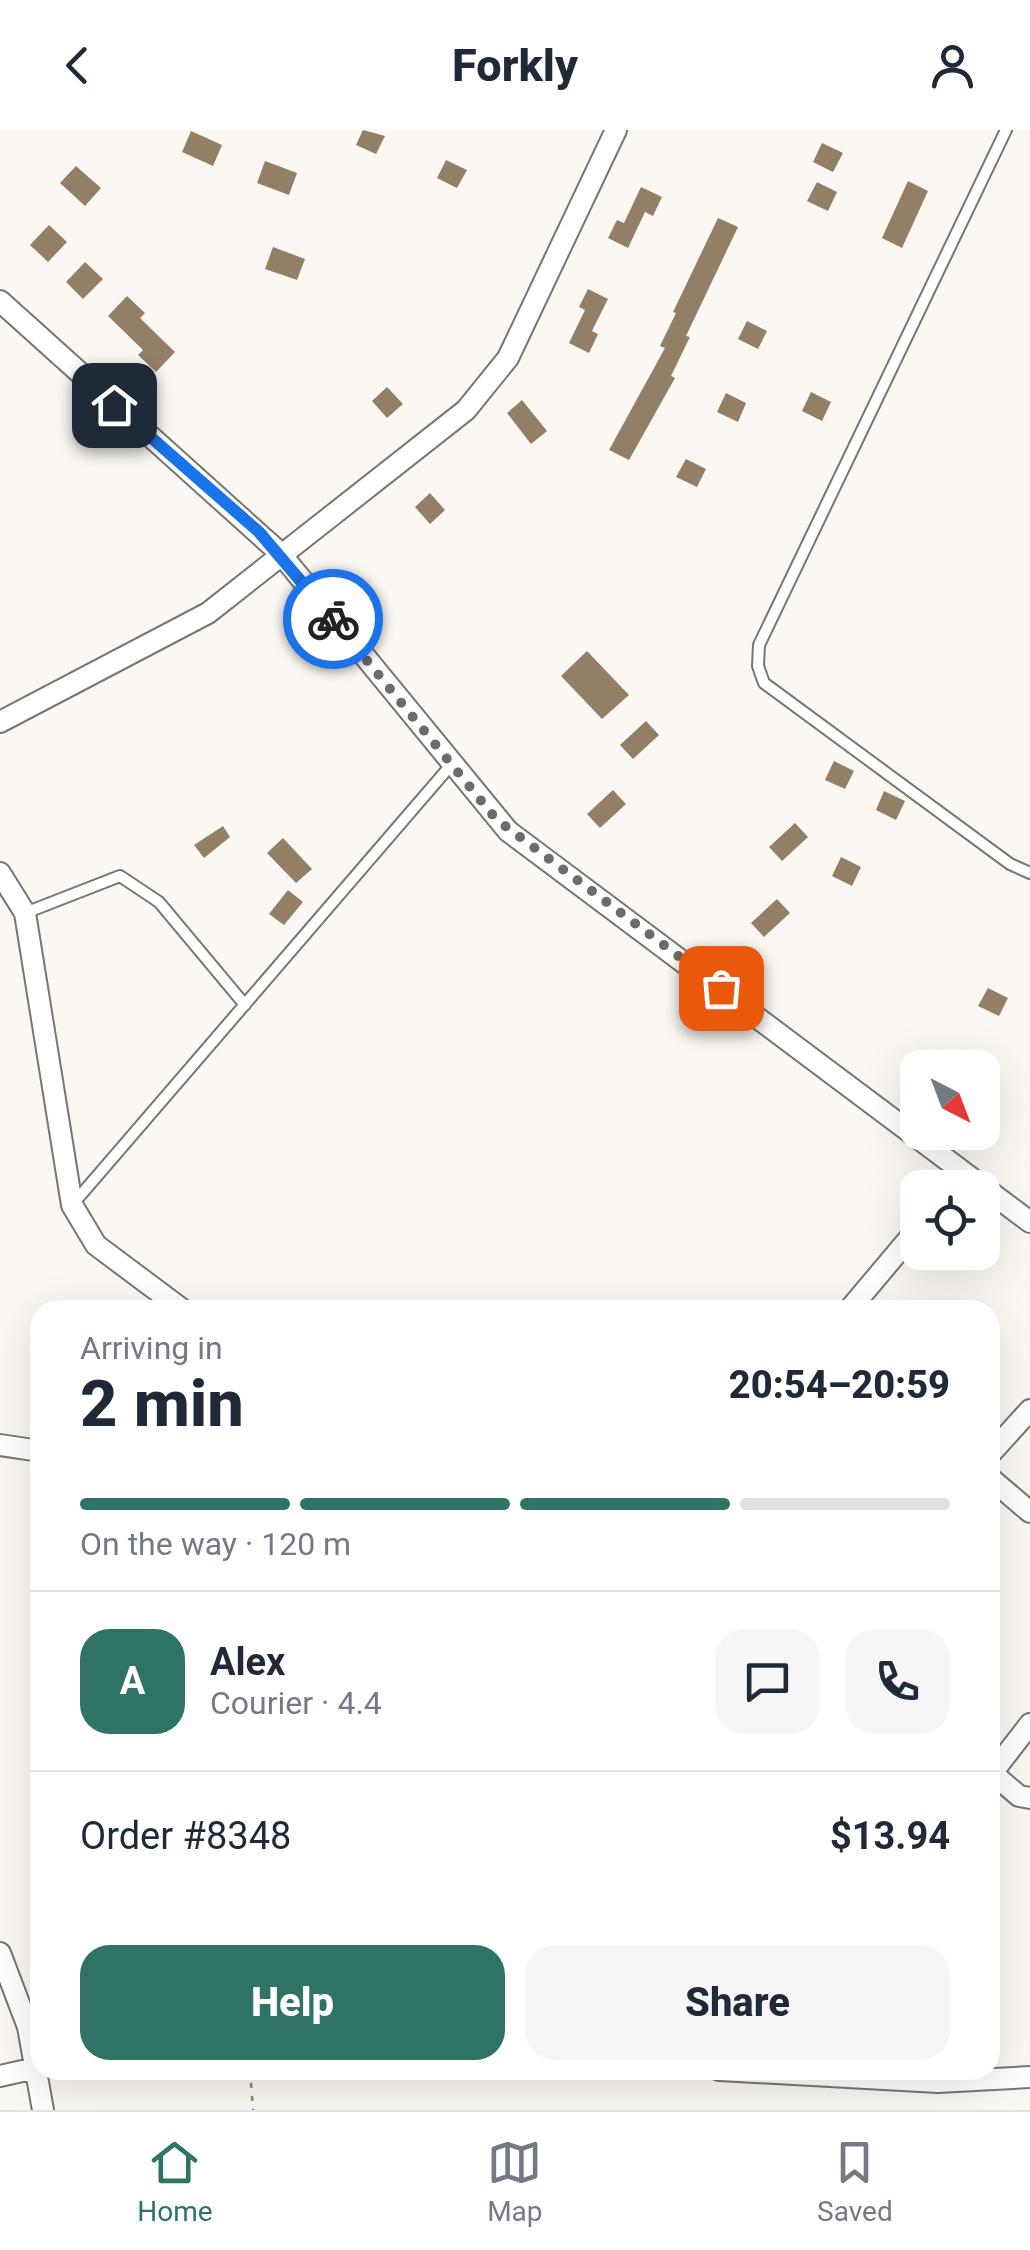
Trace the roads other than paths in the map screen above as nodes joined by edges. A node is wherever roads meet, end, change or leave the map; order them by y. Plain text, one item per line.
1 (616, 130) edge
2 (1006, 130) edge
3 (0, 301) edge
4 (280, 554) junction
5 (0, 722) edge
6 (451, 766) junction
7 (0, 873) edge
8 (1030, 873) edge
9 (25, 913) junction
10 (244, 1005) junction
11 (944, 1170) edge
12 (72, 1205) junction
13 (1000, 1205) edge
14 (1030, 1222) edge
15 (900, 1249) edge
16 (170, 1300) edge
17 (857, 1300) edge
18 (1030, 1410) edge
19 (1000, 1443) edge
20 (0, 1445) edge
21 (30, 1450) edge
22 (1000, 1486) edge
23 (1030, 1512) edge
24 (1030, 1724) edge
25 (1000, 1762) edge
26 (1000, 1781) edge
27 (1030, 1798) edge
28 (0, 1953) edge
29 (30, 2035) edge
30 (30, 2070) edge
31 (0, 2076) edge
32 (1030, 2076) edge
33 (1000, 2078) edge
34 (40, 2080) edge
35 (911, 2080) edge
36 (969, 2080) edge
37 (44, 2110) edge

1 - 4 street
2 - 8 lane
3 - 4 street
4 - 5 street
4 - 6 street
6 - 10 lane
6 - 11 street
7 - 9 street
9 - 10 lane
9 - 12 street
10 - 12 lane
12 - 16 street
13 - 14 street
15 - 17 street
18 - 19 street
20 - 21 street
22 - 23 street
24 - 25 street
26 - 27 street
28 - 29 street
30 - 31 street
32 - 33 street
34 - 37 street
35 - 36 street

